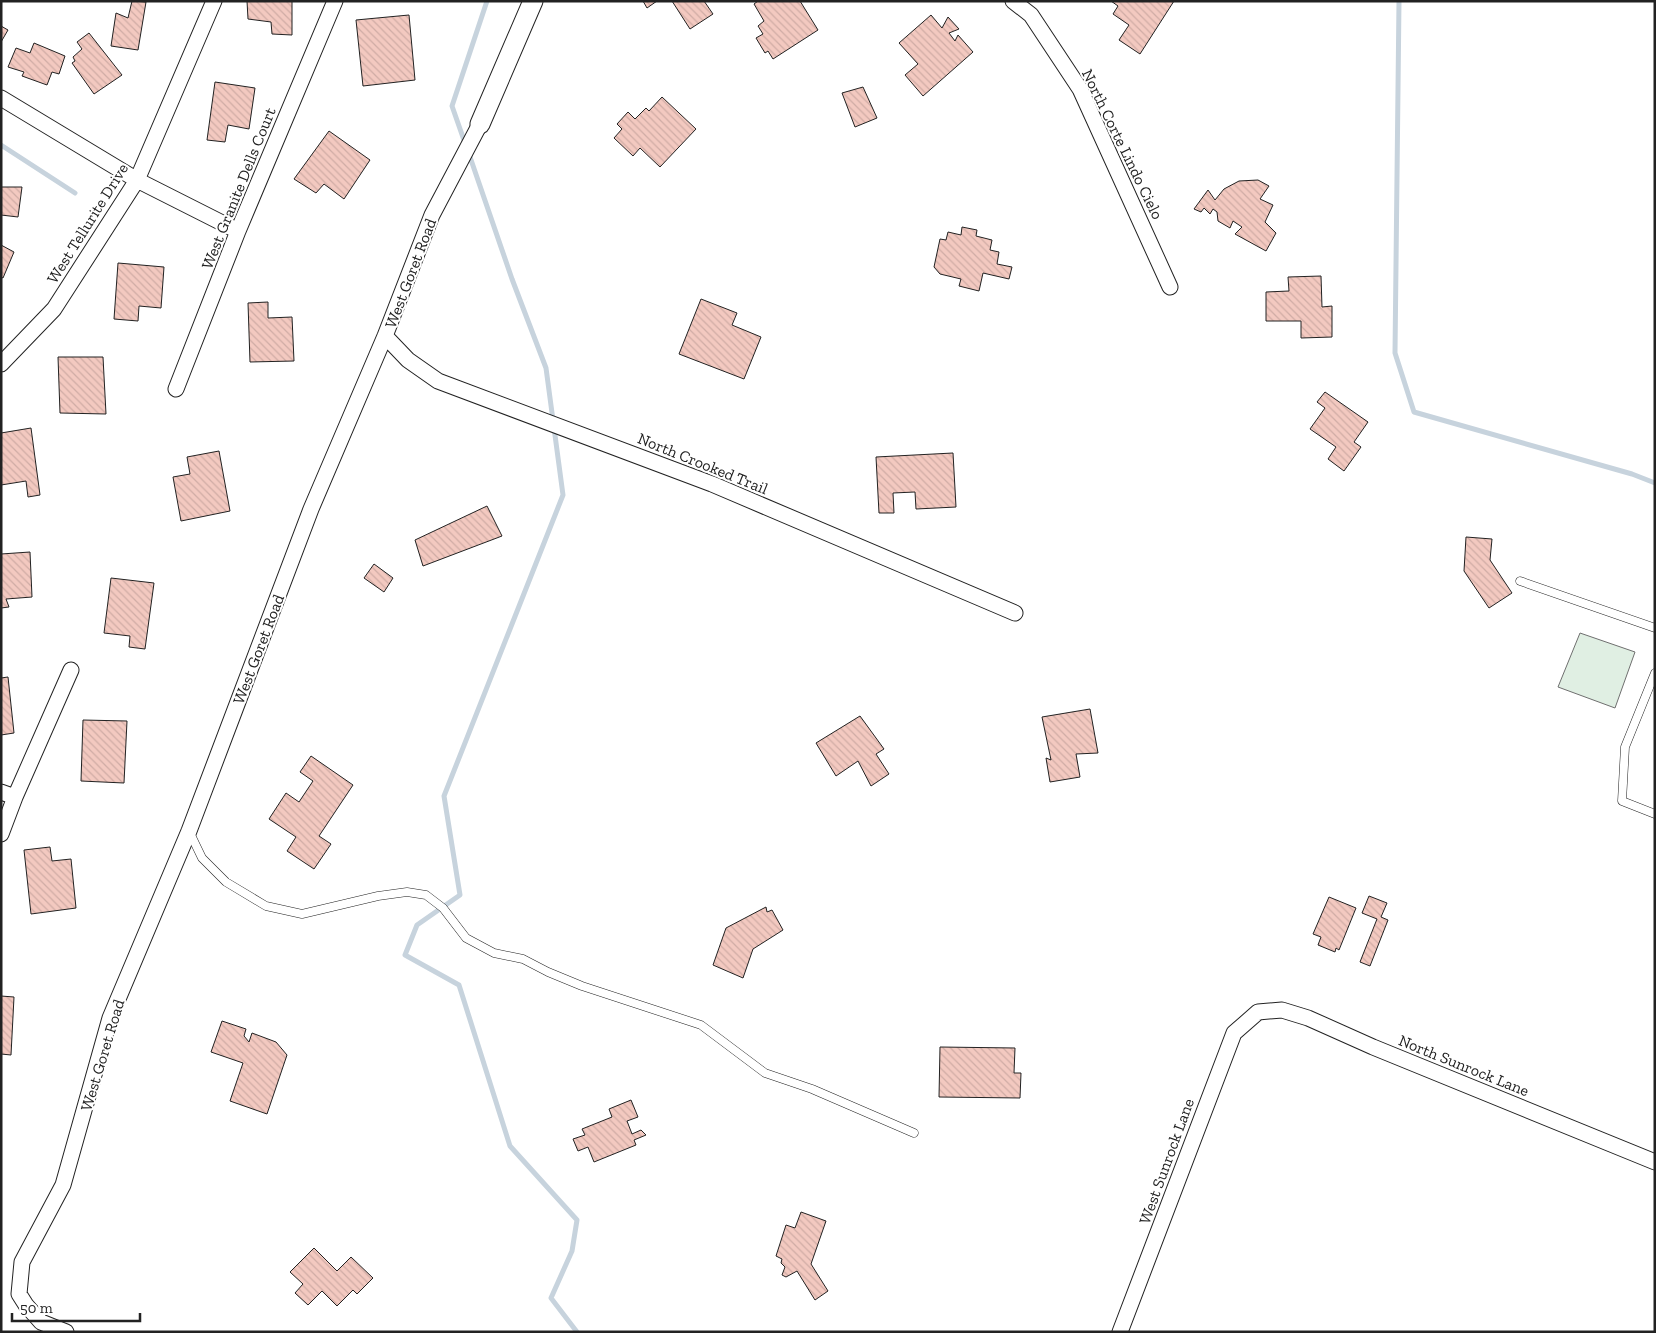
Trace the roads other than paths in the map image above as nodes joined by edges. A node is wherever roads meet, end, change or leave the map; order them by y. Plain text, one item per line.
1 (214, 1) edge
2 (335, 1) edge
3 (533, 1) edge
4 (1013, 1) edge
5 (1, 98) edge
6 (480, 124) joint
7 (137, 180) junction
8 (238, 231) junction
9 (1170, 287) dead end
10 (385, 336) junction
11 (1, 364) edge
12 (176, 389) dead end
13 (1520, 581) dead end
14 (1015, 613) dead end
15 (1655, 628) edge
16 (71, 670) dead end
17 (1655, 673) edge
18 (8, 795) edge
19 (1655, 814) edge
20 (189, 831) junction
21 (1, 834) edge
22 (1258, 1012) joint
23 (914, 1133) dead end
24 (1655, 1162) edge
25 (66, 1332) edge
26 (1120, 1332) edge

1 - 7 street, West Tellurite Drive
2 - 8 street, West Granite Dells Court
3 - 6 street, West Goret Road
4 - 9 street, North Corte Lindo Cielo
5 - 7 street
6 - 10 street, West Goret Road
7 - 8 street
7 - 11 street, West Tellurite Drive
8 - 12 street, West Granite Dells Court
10 - 14 street, North Crooked Trail
10 - 20 street, West Goret Road
13 - 15 lane
16 - 18 street
17 - 19 lane
18 - 21 street
20 - 23 lane
20 - 25 street, West Goret Road
22 - 24 street, North Sunrock Lane
22 - 26 street, West Sunrock Lane

